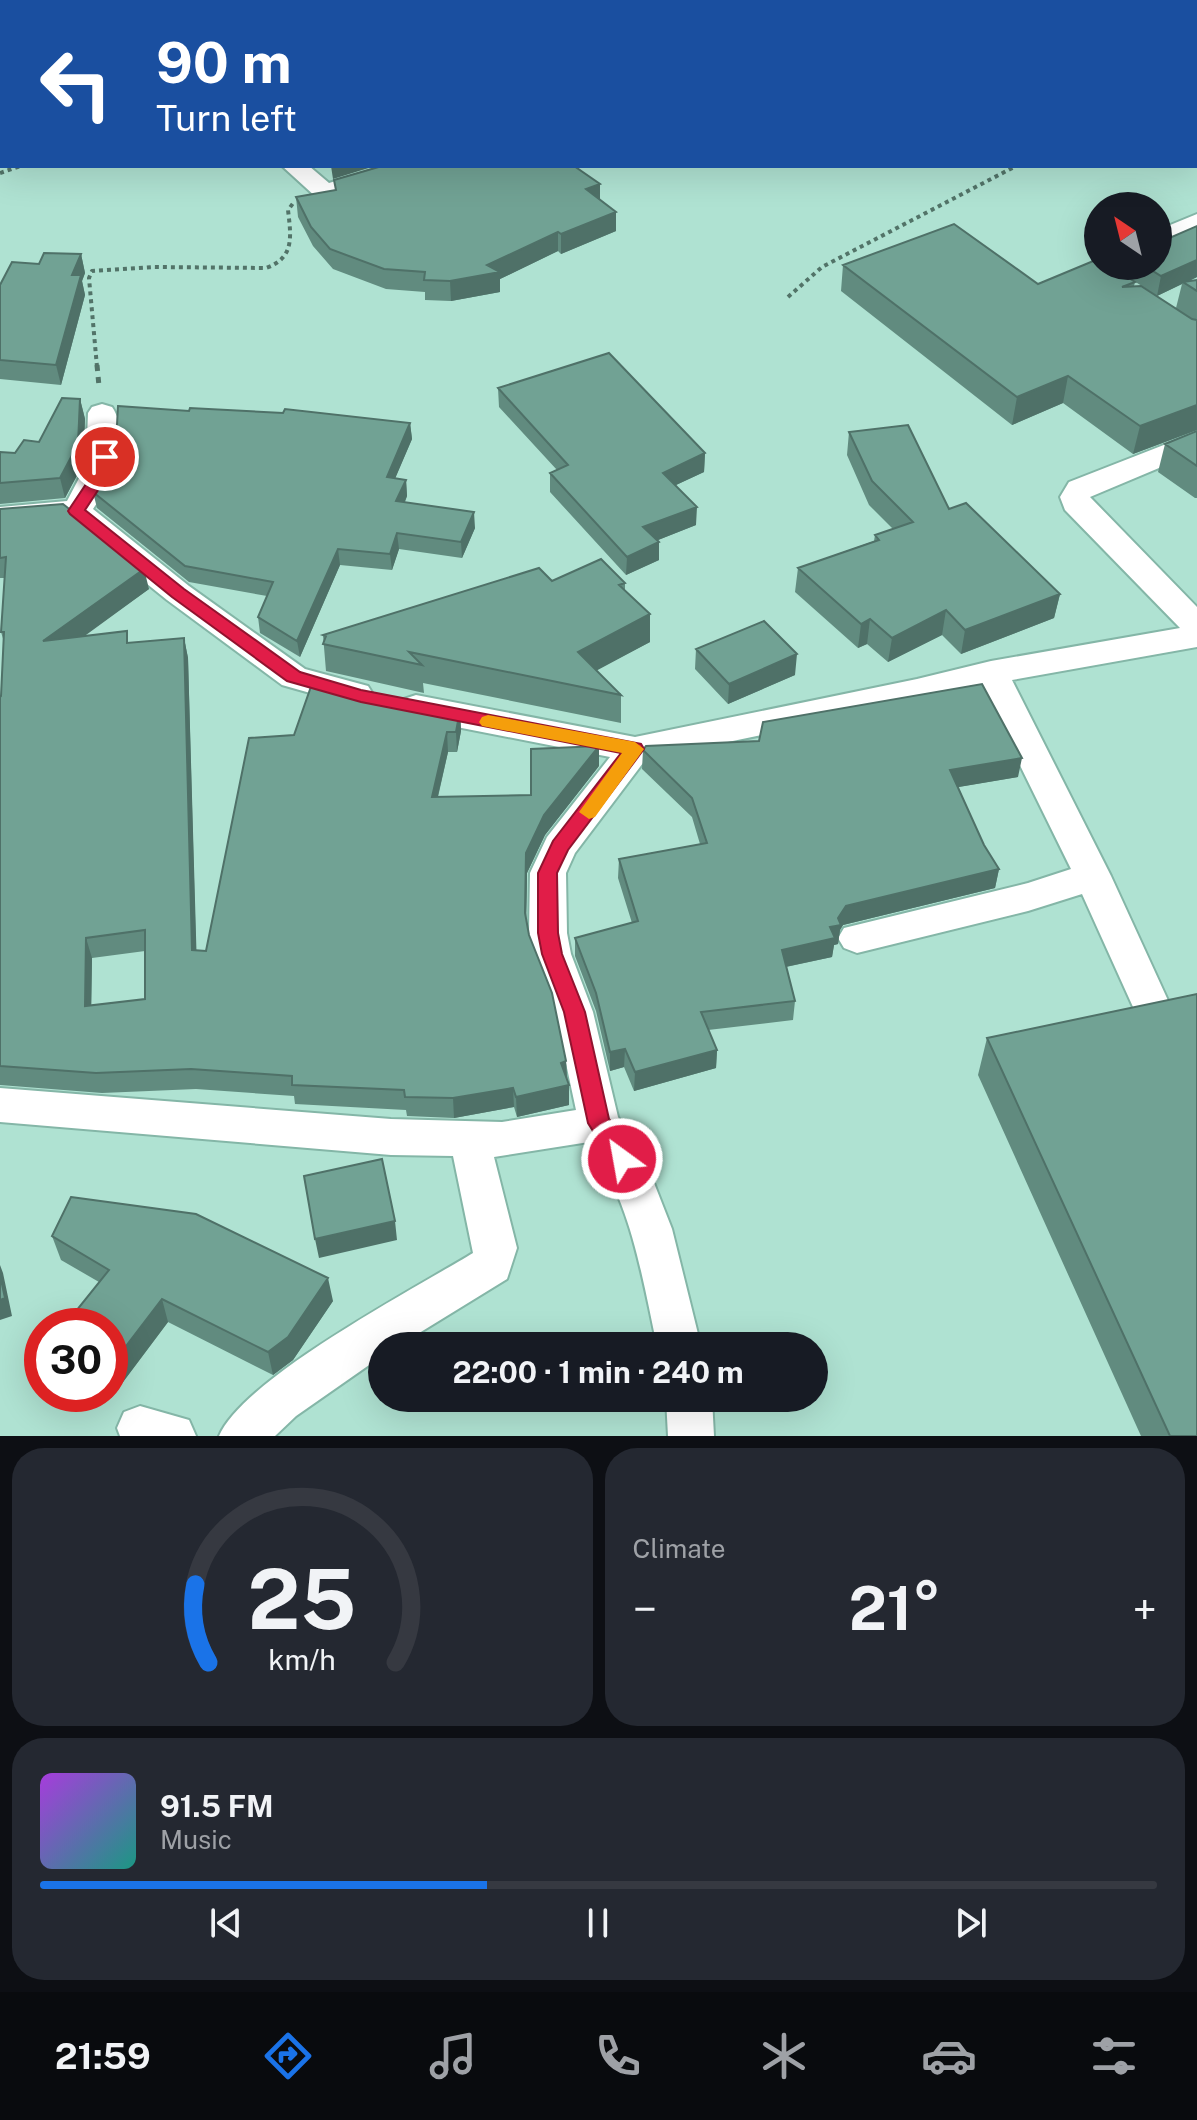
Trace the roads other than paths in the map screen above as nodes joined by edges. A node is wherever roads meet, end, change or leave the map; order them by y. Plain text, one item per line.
1 (296, 168) edge
2 (405, 168) edge
3 (1197, 222) edge
4 (1172, 234) edge
5 (102, 413) road end
6 (1197, 441) edge
7 (76, 511) junction
8 (0, 517) edge
9 (1197, 626) edge
10 (1197, 636) edge
11 (991, 672) junction
12 (635, 749) junction
13 (1093, 876) junction
14 (857, 938) dead end
15 (1152, 1007) edge
16 (0, 1105) edge
17 (599, 1123) junction
18 (469, 1139) junction
19 (676, 1332) edge
20 (690, 1412) edge
21 (242, 1436) edge
22 (691, 1436) edge

1 - 2 street
3 - 4 street
5 - 7 street
6 - 9 street
7 - 8 street
7 - 12 street
10 - 11 street
11 - 12 street
11 - 13 street
12 - 17 street
13 - 14 street
13 - 15 street
16 - 18 street
17 - 18 street
17 - 19 street
18 - 21 street
20 - 22 street

